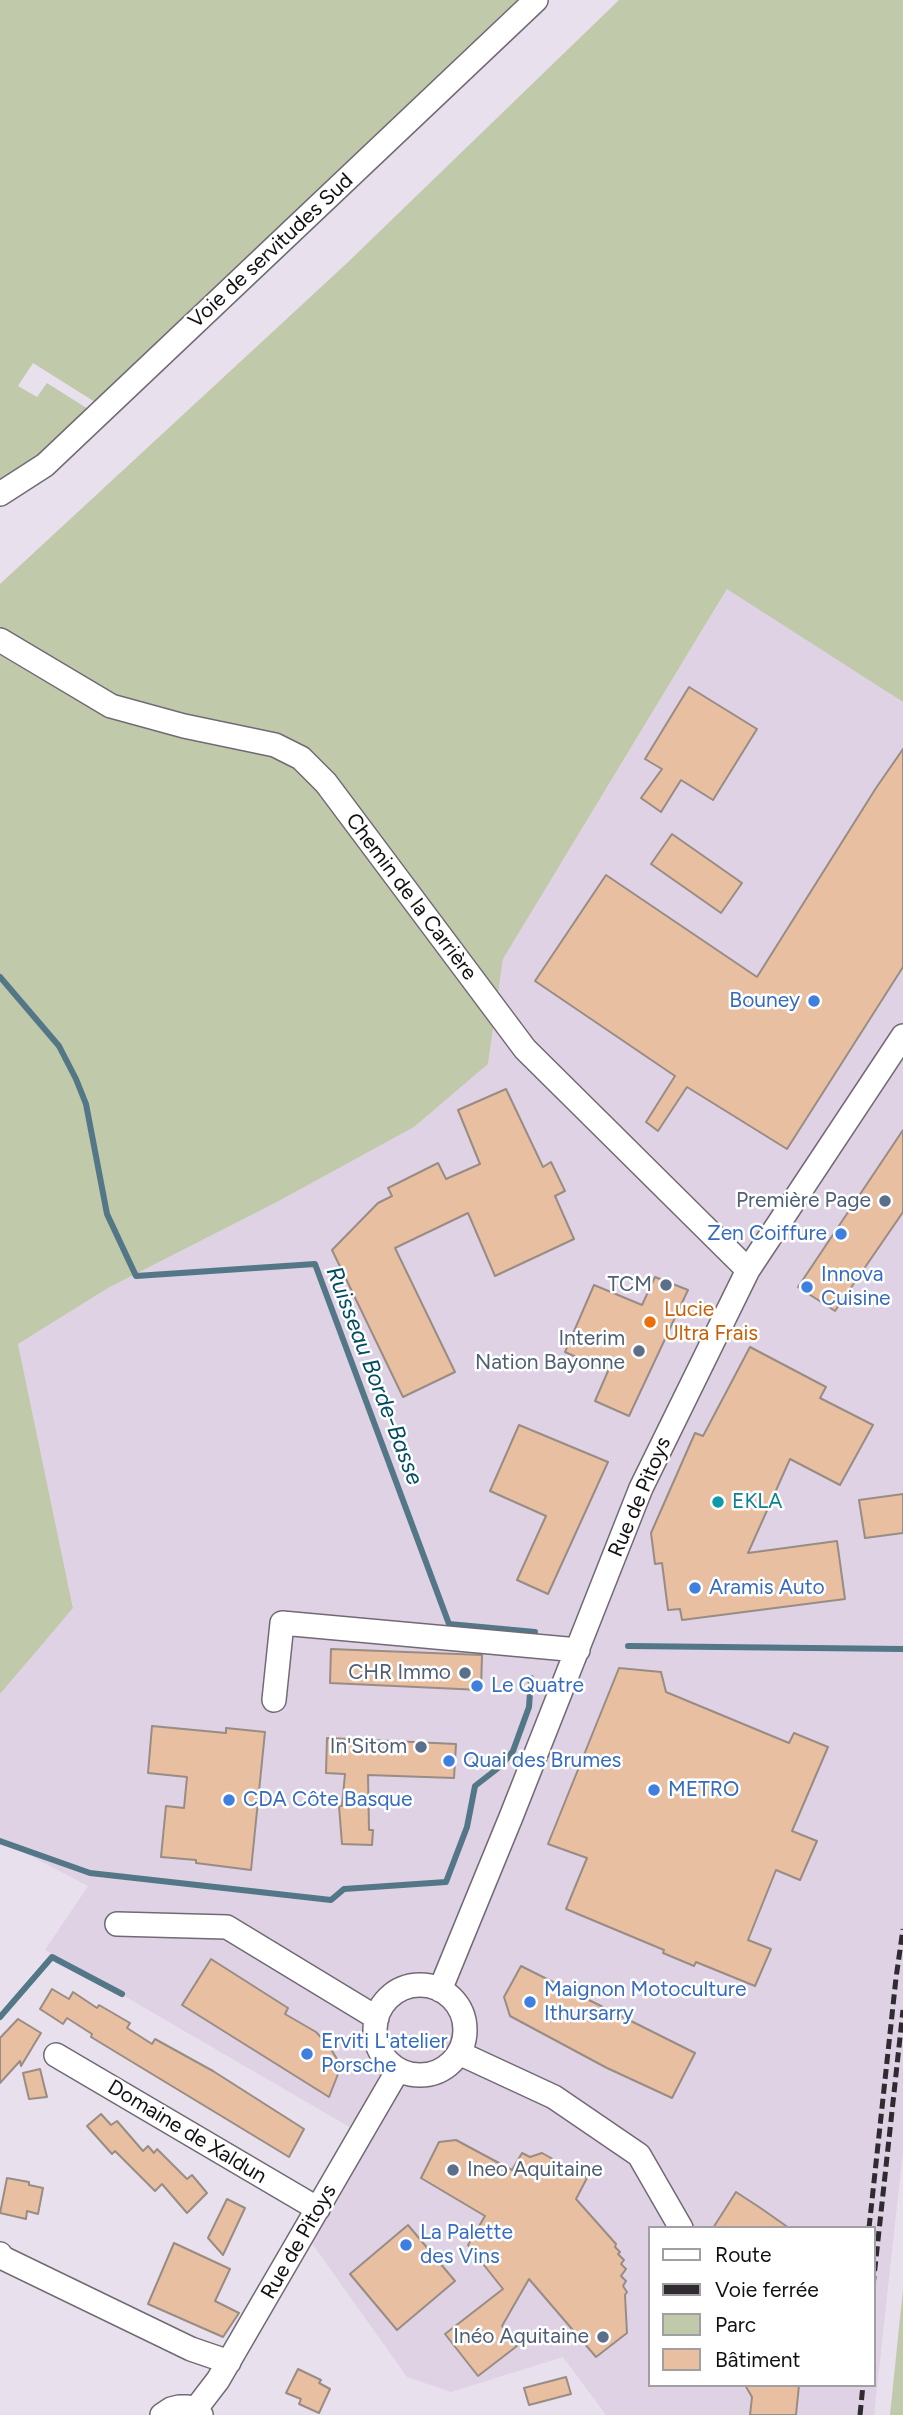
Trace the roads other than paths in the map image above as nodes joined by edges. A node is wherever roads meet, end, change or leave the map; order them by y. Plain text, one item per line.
1 (536, 0) edge
2 (0, 494) edge
3 (0, 640) edge
4 (903, 1036) edge
5 (748, 1270) junction
6 (578, 1650) junction
7 (274, 1700) dead end
8 (117, 1924) dead end
9 (440, 1990) junction
10 (377, 2018) junction
11 (459, 2053) junction
12 (56, 2054) dead end
13 (398, 2070) junction
14 (318, 2209) junction
15 (680, 2226) edge
16 (0, 2254) edge
17 (229, 2362) junction
18 (198, 2413) edge
19 (162, 2415) edge

1 - 2 street, Voie de servitudes Sud
3 - 5 street, Chemin de la Carrière
4 - 5 street, Rue de Pitoys
5 - 6 street, Rue de Pitoys
6 - 7 street
6 - 9 street, Rue de Pitoys
8 - 10 street
9 - 10 street
9 - 11 street
10 - 13 street
11 - 13 street
11 - 15 street
12 - 14 street, Domaine de Xaldun
13 - 14 street, Rue de Pitoys
14 - 17 street, Rue de Pitoys
16 - 17 street
17 - 18 street, Rue de Pitoys
18 - 19 street

